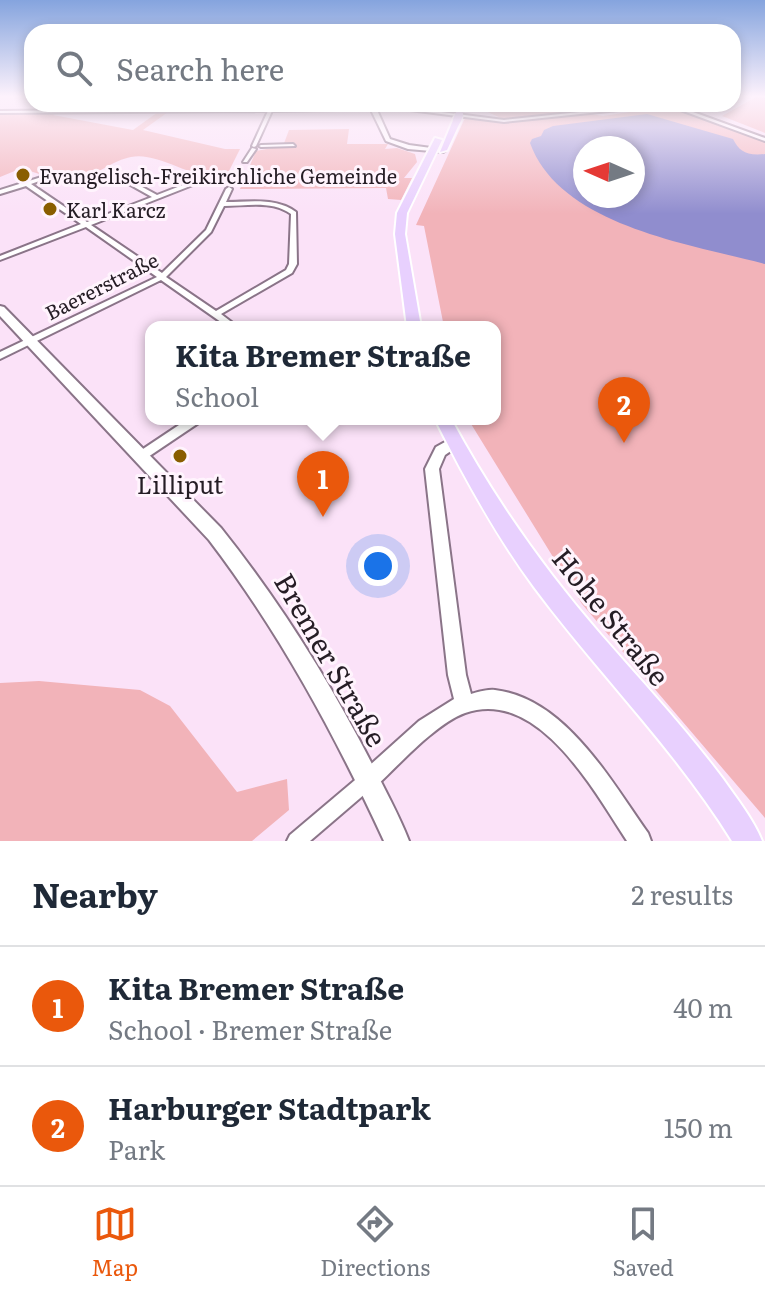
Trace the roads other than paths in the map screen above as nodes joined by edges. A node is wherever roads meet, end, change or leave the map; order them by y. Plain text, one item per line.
1 (259, 136) edge
2 (386, 136) edge
3 (443, 136) edge
4 (400, 144) junction
5 (293, 145) dead end
6 (254, 147) junction
7 (437, 147) junction
8 (245, 161) dead end
9 (50, 176) dead end
10 (120, 177) dead end
11 (202, 180) dead end
12 (26, 183) junction
13 (229, 189) dead end
14 (0, 192) edge
15 (156, 197) junction
16 (224, 204) junction
17 (86, 225) junction
18 (0, 258) edge
19 (162, 277) junction
20 (0, 309) edge
21 (216, 314) junction
22 (226, 321) edge
23 (413, 321) edge
24 (31, 341) junction
25 (0, 356) edge
26 (187, 425) edge
27 (446, 425) edge
28 (454, 442) junction
29 (141, 456) junction
30 (464, 704) junction
31 (367, 781) junction
32 (296, 841) edge
33 (397, 841) edge
34 (640, 841) edge
35 (748, 841) edge

1 - 6 street
2 - 4 street
3 - 7 highway
4 - 7 street
4 - 7 street
5 - 6 street
6 - 8 street
7 - 23 main road
9 - 12 street
10 - 15 street
11 - 15 street
12 - 14 street
12 - 17 street
13 - 16 street, Baererstraße
15 - 17 street
16 - 19 street, Baererstraße
16 - 21 street
17 - 18 street
17 - 19 street
19 - 21 street
19 - 24 street, Baererstraße
20 - 24 main road, Bremer Straße
21 - 22 street
24 - 25 street, Baererstraße
24 - 29 main road, Bremer Straße
26 - 29 street
27 - 28 main road, Hohe Straße
28 - 30 street
28 - 35 main road, Hohe Straße
29 - 31 main road, Bremer Straße
30 - 31 street
30 - 34 street
31 - 32 street
31 - 33 main road, Bremer Straße

